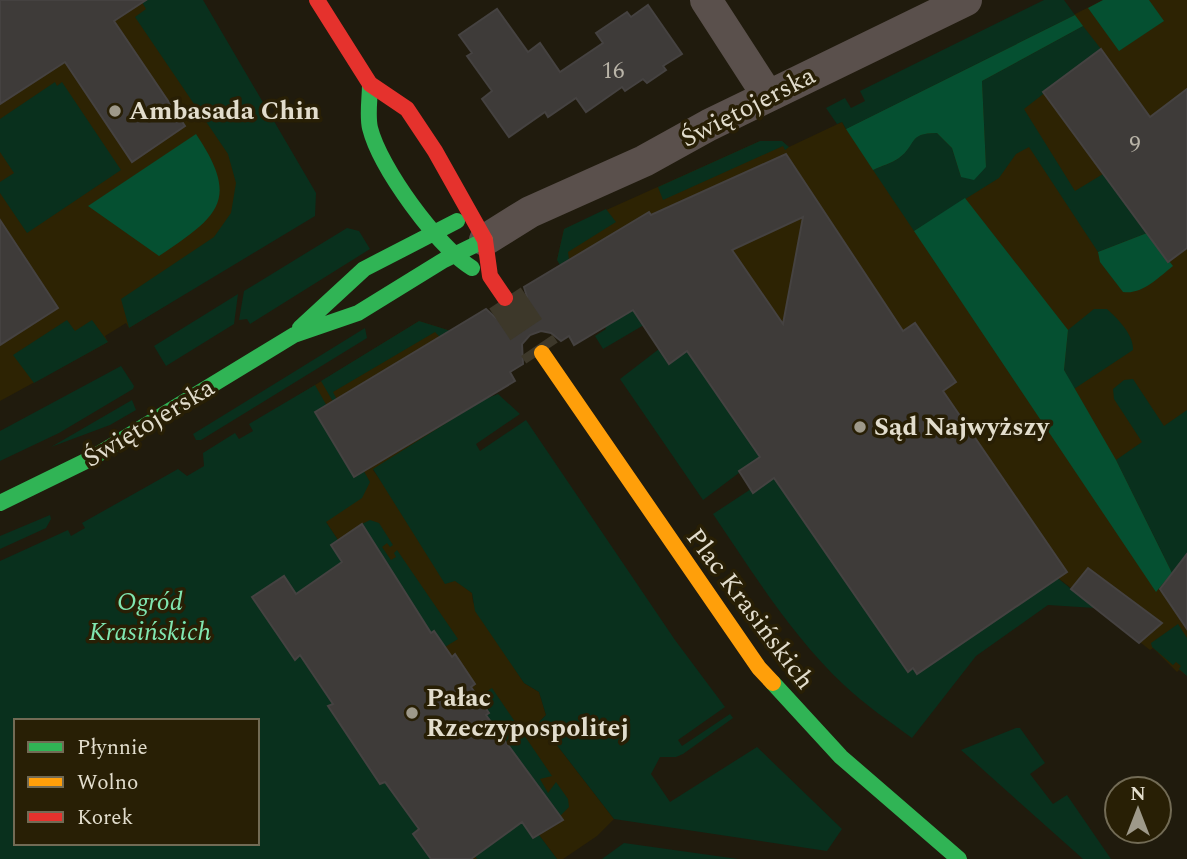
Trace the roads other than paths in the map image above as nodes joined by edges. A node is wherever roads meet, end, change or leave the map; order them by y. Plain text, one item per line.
1 (317, 0) edge
2 (706, 0) edge
3 (966, 0) edge
4 (370, 84) junction
5 (768, 96) junction
6 (478, 228) junction
7 (433, 232) junction
8 (452, 256) junction
9 (490, 275) junction
10 (505, 298) tunnel mouth
11 (293, 335) junction
12 (542, 353) tunnel mouth
13 (0, 503) edge
14 (959, 859) edge

1 - 4 street
2 - 5 street
3 - 5 street, Świętojerska
4 - 6 street
4 - 7 street
5 - 6 street, Świętojerska
6 - 7 street, Świętojerska
6 - 8 street, Świętojerska
6 - 9 street
7 - 8 street
7 - 11 street, Świętojerska
8 - 9 street
8 - 11 street, Świętojerska
9 - 10 street
11 - 13 street, Świętojerska
12 - 14 street, Plac Krasińskich

